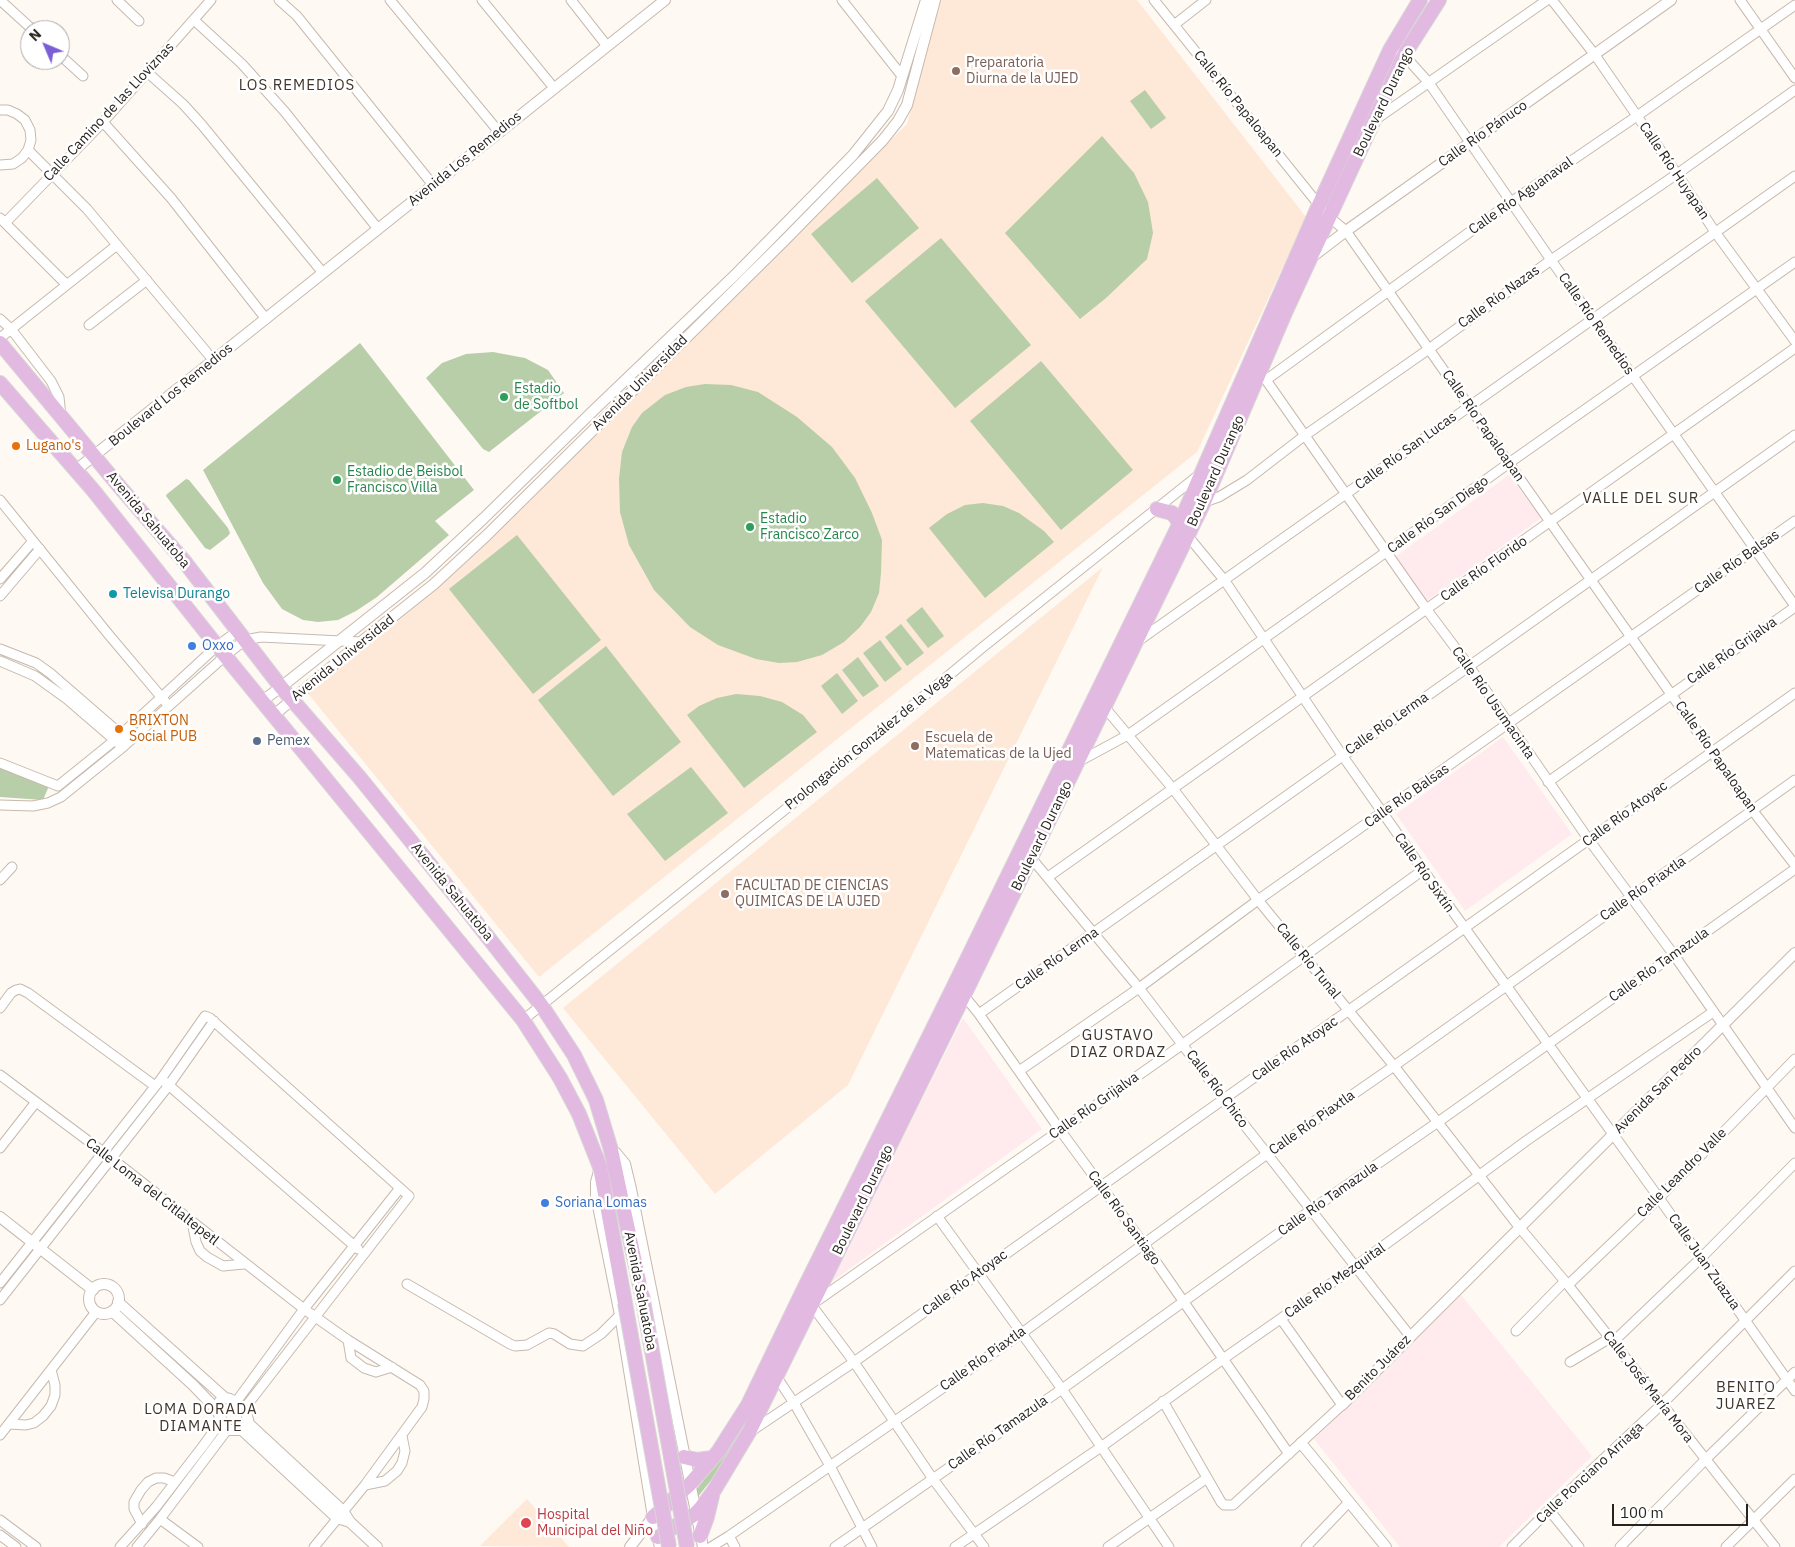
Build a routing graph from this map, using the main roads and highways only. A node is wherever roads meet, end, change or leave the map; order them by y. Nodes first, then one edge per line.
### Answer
1 (1420, 0) edge
2 (1439, 0) edge
3 (0, 343) edge
4 (1257, 376) junction
5 (0, 383) edge
6 (119, 486) junction
7 (93, 490) junction
8 (1156, 509) road end
9 (1183, 530) junction
10 (1100, 701) junction
11 (683, 1452) road end
12 (712, 1458) junction
13 (713, 1492) junction
14 (653, 1517) road end
15 (701, 1542) edge
16 (656, 1544) edge
17 (669, 1547) edge
18 (687, 1547) edge

1 - 4 main road, Boulevard Durango
2 - 4 main road, Boulevard Durango
3 - 6 main road, Avenida Sahuatoba
4 - 9 main road, Boulevard Durango
4 - 9 main road, Boulevard Durango
5 - 7 main road, Avenida Sahuatoba
6 - 7 main road
6 - 18 main road, Avenida Sahuatoba, bridge
7 - 17 main road, Avenida Sahuatoba, bridge
8 - 9 main road
9 - 10 main road, Boulevard Durango
9 - 10 main road, Boulevard Durango
10 - 12 main road, Boulevard Durango
10 - 13 main road, Boulevard Durango
11 - 12 main road
12 - 14 main road, Boulevard Durango
13 - 15 main road
13 - 16 main road, Boulevard Durango

